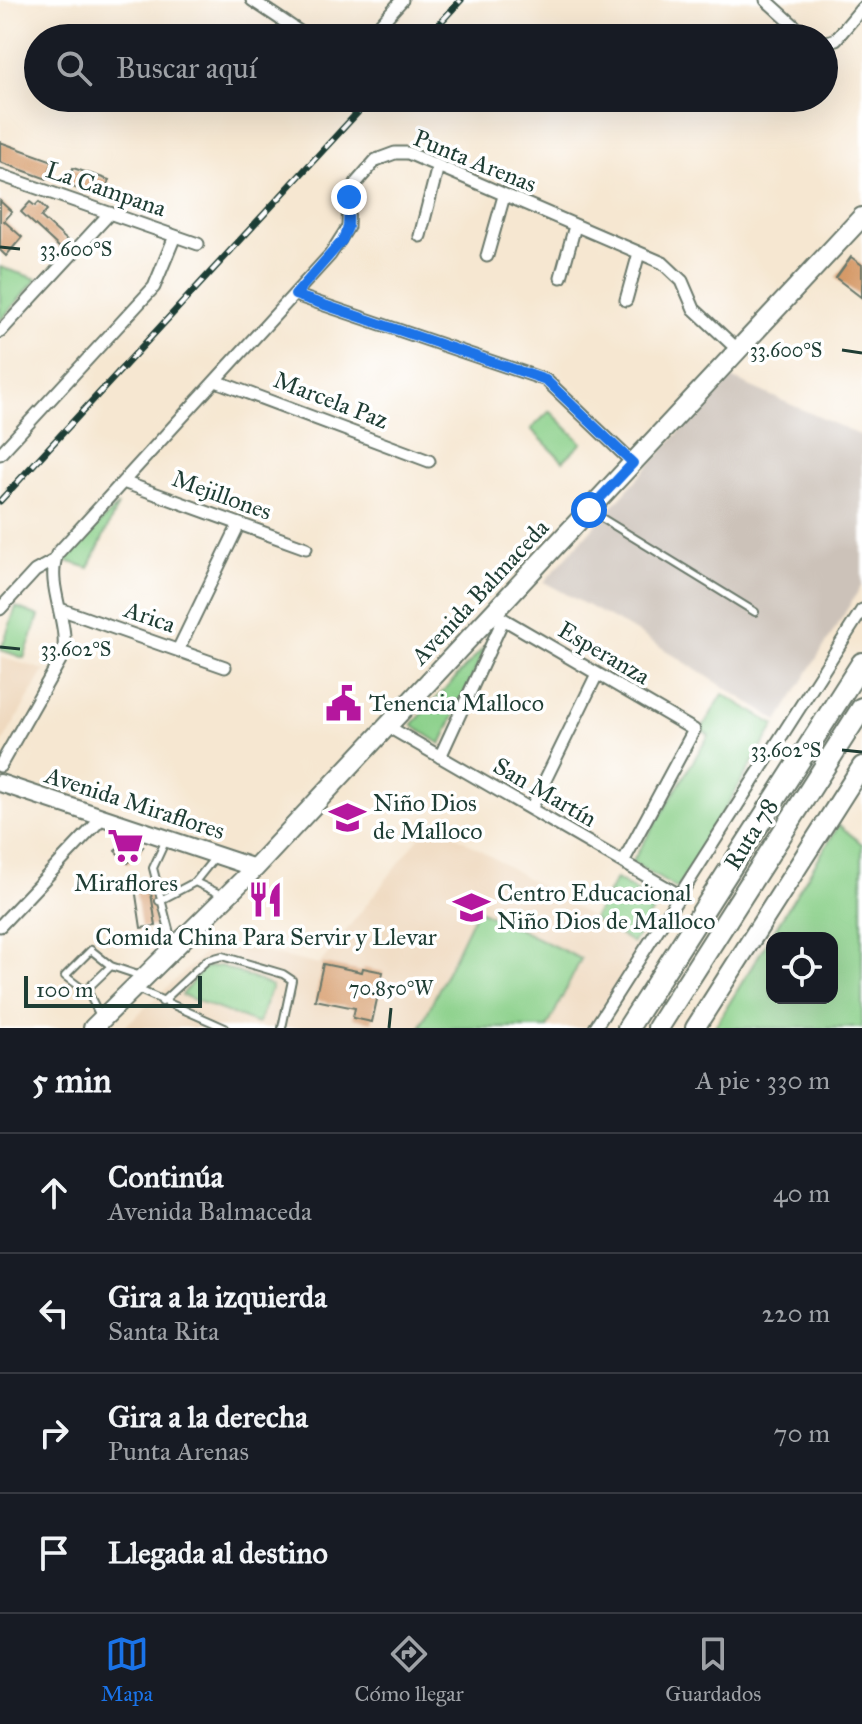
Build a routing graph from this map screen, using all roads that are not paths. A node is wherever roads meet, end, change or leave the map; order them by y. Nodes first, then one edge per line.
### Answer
1 (252, 0) edge
2 (402, 0) edge
3 (766, 0) edge
4 (862, 8) edge
5 (288, 24) edge
6 (381, 24) edge
7 (793, 24) edge
8 (838, 37) edge
9 (438, 166) junction
10 (0, 175) edge
11 (504, 196) junction
12 (110, 213) junction
13 (862, 217) edge
14 (575, 226) junction
15 (175, 236) junction
16 (420, 236) dead end
17 (198, 244) dead end
18 (639, 253) junction
19 (487, 256) dead end
20 (561, 277) dead end
21 (295, 295) junction
22 (626, 300) dead end
23 (0, 332) edge
24 (738, 350) junction
25 (216, 381) junction
26 (0, 454) edge
27 (429, 461) dead end
28 (633, 463) junction
29 (123, 482) junction
30 (589, 510) junction
31 (239, 524) junction
32 (306, 548) dead end
33 (55, 560) junction
34 (0, 609) edge
35 (60, 609) junction
36 (862, 610) edge
37 (755, 612) dead end
38 (498, 616) junction
39 (178, 650) junction
40 (862, 663) edge
41 (225, 667) dead end
42 (597, 674) junction
43 (862, 708) edge
44 (387, 726) junction
45 (440, 757) junction
46 (0, 766) edge
47 (862, 766) edge
48 (0, 783) edge
49 (531, 809) junction
50 (102, 818) junction
51 (166, 839) junction
52 (216, 855) junction
53 (623, 862) junction
54 (255, 868) junction
55 (195, 882) junction
56 (681, 896) junction
57 (226, 897) junction
58 (159, 901) junction
59 (0, 926) edge
60 (174, 948) junction
61 (111, 966) junction
62 (140, 982) junction
63 (85, 991) junction
64 (162, 1002) junction
65 (98, 1024) edge
66 (225, 1028) edge
67 (282, 1028) edge
68 (595, 1028) edge
69 (628, 1028) edge
70 (658, 1028) edge
71 (695, 1028) edge

1 - 5 street
2 - 6 street
3 - 7 street
4 - 8 street
9 - 11 street, Punta Arenas
9 - 16 street
9 - 21 street, Punta Arenas
10 - 12 street, La Campana
11 - 14 street, Punta Arenas
11 - 19 street
12 - 15 street, La Campana
12 - 23 street
13 - 24 main road, Avenida Balmaceda
14 - 18 street, Punta Arenas
14 - 20 street
15 - 17 street, La Campana
15 - 26 street
18 - 22 street
18 - 24 street, Punta Arenas
21 - 25 street, Punta Arenas
21 - 28 street
24 - 28 main road, Avenida Balmaceda
25 - 27 street, Marcela Paz
25 - 29 street, Punta Arenas
28 - 30 main road, Avenida Balmaceda
29 - 31 street, Mejillones
29 - 33 street, Punta Arenas
30 - 37 lane
30 - 38 main road, Avenida Balmaceda
31 - 32 street, Mejillones
31 - 39 street
33 - 34 street, Punta Arenas
33 - 35 street
35 - 39 street, Arica
35 - 46 street
36 - 56 street
38 - 42 street, Esperanza
38 - 44 main road, Avenida Balmaceda
38 - 45 street
39 - 41 street, Arica
40 - 69 highway, Ruta 78
42 - 49 street
42 - 53 street, Esperanza
43 - 70 highway, Ruta 78
44 - 45 street, San Martín
44 - 54 main road, Avenida Balmaceda
45 - 49 street, San Martín
47 - 71 main road
48 - 50 main road, Avenida Miraflores
49 - 53 street, San Martín
50 - 51 main road, Avenida Miraflores
50 - 59 street
51 - 52 main road, Avenida Miraflores
51 - 58 lane
52 - 54 main road, Avenida Miraflores
52 - 55 lane
53 - 56 street, San Martín
54 - 57 main road, Avenida Balmaceda
55 - 57 lane
55 - 58 lane
56 - 68 street
57 - 60 main road, Avenida Balmaceda
58 - 60 lane
60 - 62 main road, Avenida Balmaceda
61 - 62 lane
61 - 63 lane
61 - 63 lane
62 - 64 lane
62 - 65 main road, Avenida Balmaceda
63 - 65 lane
64 - 66 lane
64 - 67 lane

